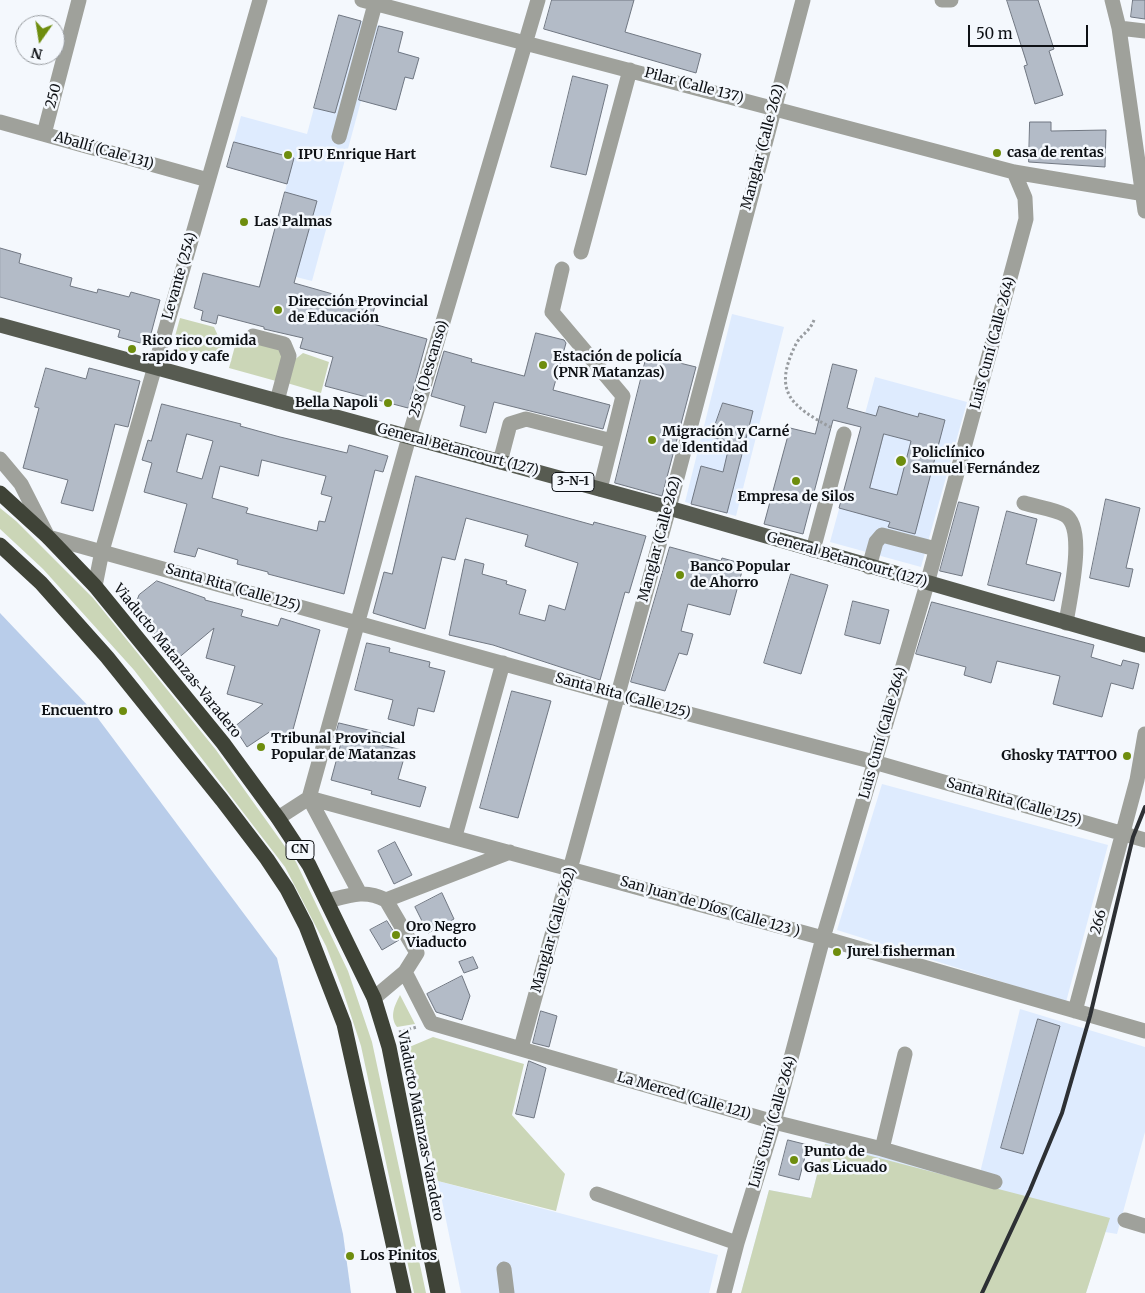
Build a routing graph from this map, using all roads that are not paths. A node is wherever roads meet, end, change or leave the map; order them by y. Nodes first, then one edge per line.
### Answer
1 (80, 0) edge
2 (260, 0) edge
3 (538, 0) edge
4 (802, 0) edge
5 (942, 0) edge
6 (951, 0) edge
7 (1112, 0) edge
8 (368, 2) edge
9 (1119, 28) junction
10 (1145, 31) edge
11 (526, 42) junction
12 (630, 70) junction
13 (773, 107) junction
14 (0, 122) edge
15 (44, 134) junction
16 (339, 137) dead end
17 (1140, 144) edge
18 (1014, 172) junction
19 (208, 180) junction
20 (1144, 193) edge
21 (1145, 211) edge
22 (580, 252) dead end
23 (562, 269) dead end
24 (0, 325) edge
25 (253, 336) dead end
26 (154, 368) junction
27 (277, 401) junction
28 (844, 434) road end
29 (408, 437) junction
30 (612, 441) junction
31 (0, 459) edge
32 (500, 462) junction
33 (600, 490) junction
34 (0, 493) edge
35 (1024, 503) dead end
36 (669, 508) junction
37 (48, 537) junction
38 (0, 545) edge
39 (936, 549) junction
40 (813, 550) junction
41 (102, 551) junction
42 (869, 567) junction
43 (927, 584) junction
44 (95, 586) junction
45 (359, 623) junction
46 (1066, 623) junction
47 (1145, 646) edge
48 (503, 663) junction
49 (616, 695) junction
50 (1145, 734) edge
51 (874, 762) junction
52 (309, 798) junction
53 (278, 818) junction
54 (1123, 833) junction
55 (455, 836) junction
56 (1145, 840) edge
57 (510, 852) junction
58 (571, 868) junction
59 (359, 892) junction
60 (386, 900) junction
61 (328, 901) junction
62 (823, 938) junction
63 (405, 972) junction
64 (374, 998) junction
65 (1075, 1012) junction
66 (1145, 1032) edge
67 (521, 1048) junction
68 (905, 1054) dead end
69 (774, 1122) junction
70 (882, 1149) junction
71 (995, 1182) dead end
72 (597, 1194) dead end
73 (1125, 1220) dead end
74 (1145, 1226) edge
75 (737, 1242) junction
76 (504, 1269) dead end
77 (404, 1293) edge
78 (438, 1293) edge
79 (507, 1293) edge
80 (724, 1293) edge

1 - 15 street, 250
2 - 19 street, Levante (254)
3 - 11 street, 258 (Descanso)
4 - 13 street, Manglar (Calle 262)
5 - 6 street
7 - 9 street
8 - 11 street, Pilar (Calle 137)
8 - 16 street
9 - 10 street
9 - 17 street
11 - 12 street, Pilar (Calle 137)
11 - 29 street, 258 (Descanso)
12 - 13 street, Pilar (Calle 137)
12 - 22 street
13 - 18 street, Pilar (Calle 137)
13 - 36 street, Manglar (Calle 262)
14 - 15 street, Aballí (Cale 131)
15 - 19 street, Aballí (Cale 131)
17 - 20 street
18 - 20 street, Pilar (Calle 137)
18 - 39 street, Luis Cuní (Calle 264)
19 - 26 street, Levante (254)
20 - 21 street
23 - 30 street
24 - 26 main road, General Betancourt (127) / 3-N-1
25 - 27 street
26 - 27 main road, General Betancourt (127) / 3-N-1
26 - 41 street, Levante (254)
27 - 29 main road, General Betancourt (127) / 3-N-1
28 - 40 street
29 - 32 main road, General Betancourt (127) / 3-N-1
29 - 45 street, 258 (Descanso)
30 - 32 street
30 - 33 street
31 - 37 street
32 - 33 main road, General Betancourt (127) / 3-N-1
33 - 36 main road, General Betancourt (127) / 3-N-1
34 - 37 highway, Viaducto Matanzas-Varadero / CN
35 - 46 street
36 - 40 main road, General Betancourt (127) / 3-N-1
36 - 49 street, Manglar (Calle 262)
37 - 41 street, Santa Rita (Calle 125)
37 - 44 highway, Viaducto Matanzas-Varadero / CN
38 - 77 highway, CN
39 - 42 street
39 - 43 street, Luis Cuní (Calle 264)
40 - 42 main road, General Betancourt (127) / 3-N-1
41 - 44 street, Levante (254)
41 - 45 street, Santa Rita (Calle 125)
42 - 43 main road, General Betancourt (127) / 3-N-1
43 - 46 main road, General Betancourt (127) / 3-N-1
43 - 51 street, Luis Cuní (Calle 264)
44 - 53 highway, Viaducto Matanzas-Varadero / CN
45 - 48 street, Santa Rita (Calle 125)
45 - 52 street, 258 (Descanso)
46 - 47 main road, General Betancourt (127) / 3-N-1
48 - 49 street, Santa Rita (Calle 125)
48 - 55 street
49 - 51 street, Santa Rita (Calle 125)
49 - 58 street, Manglar (Calle 262)
50 - 54 street, 266
51 - 54 street, Santa Rita (Calle 125)
51 - 62 street, Luis Cuní (Calle 264)
52 - 53 street
52 - 55 street, San Juan de Díos (Calle 123 )
52 - 59 street
53 - 61 highway, Viaducto Matanzas-Varadero / CN
54 - 56 street, Santa Rita (Calle 125)
54 - 65 street, 266
55 - 57 street, San Juan de Díos (Calle 123 )
57 - 58 street, San Juan de Díos (Calle 123 )
57 - 60 street
58 - 62 street, San Juan de Díos (Calle 123 )
58 - 67 street, Manglar (Calle 262)
59 - 60 street
59 - 61 street
60 - 63 street
61 - 64 highway, Viaducto Matanzas-Varadero / CN
62 - 65 street, San Juan de Díos (Calle 123 )
62 - 69 street, Luis Cuní (Calle 264)
63 - 64 street
63 - 67 street, La Merced (Calle 121)
64 - 78 highway, Viaducto Matanzas-Varadero / CN
65 - 66 street, San Juan de Díos (Calle 123 )
67 - 69 street, La Merced (Calle 121)
68 - 70 street
69 - 70 street, La Merced (Calle 121)
69 - 75 street, Luis Cuní (Calle 264)
70 - 71 street, La Merced (Calle 121)
72 - 75 street
73 - 74 street
75 - 80 street, Luis Cuní (Calle 264)
76 - 79 street

